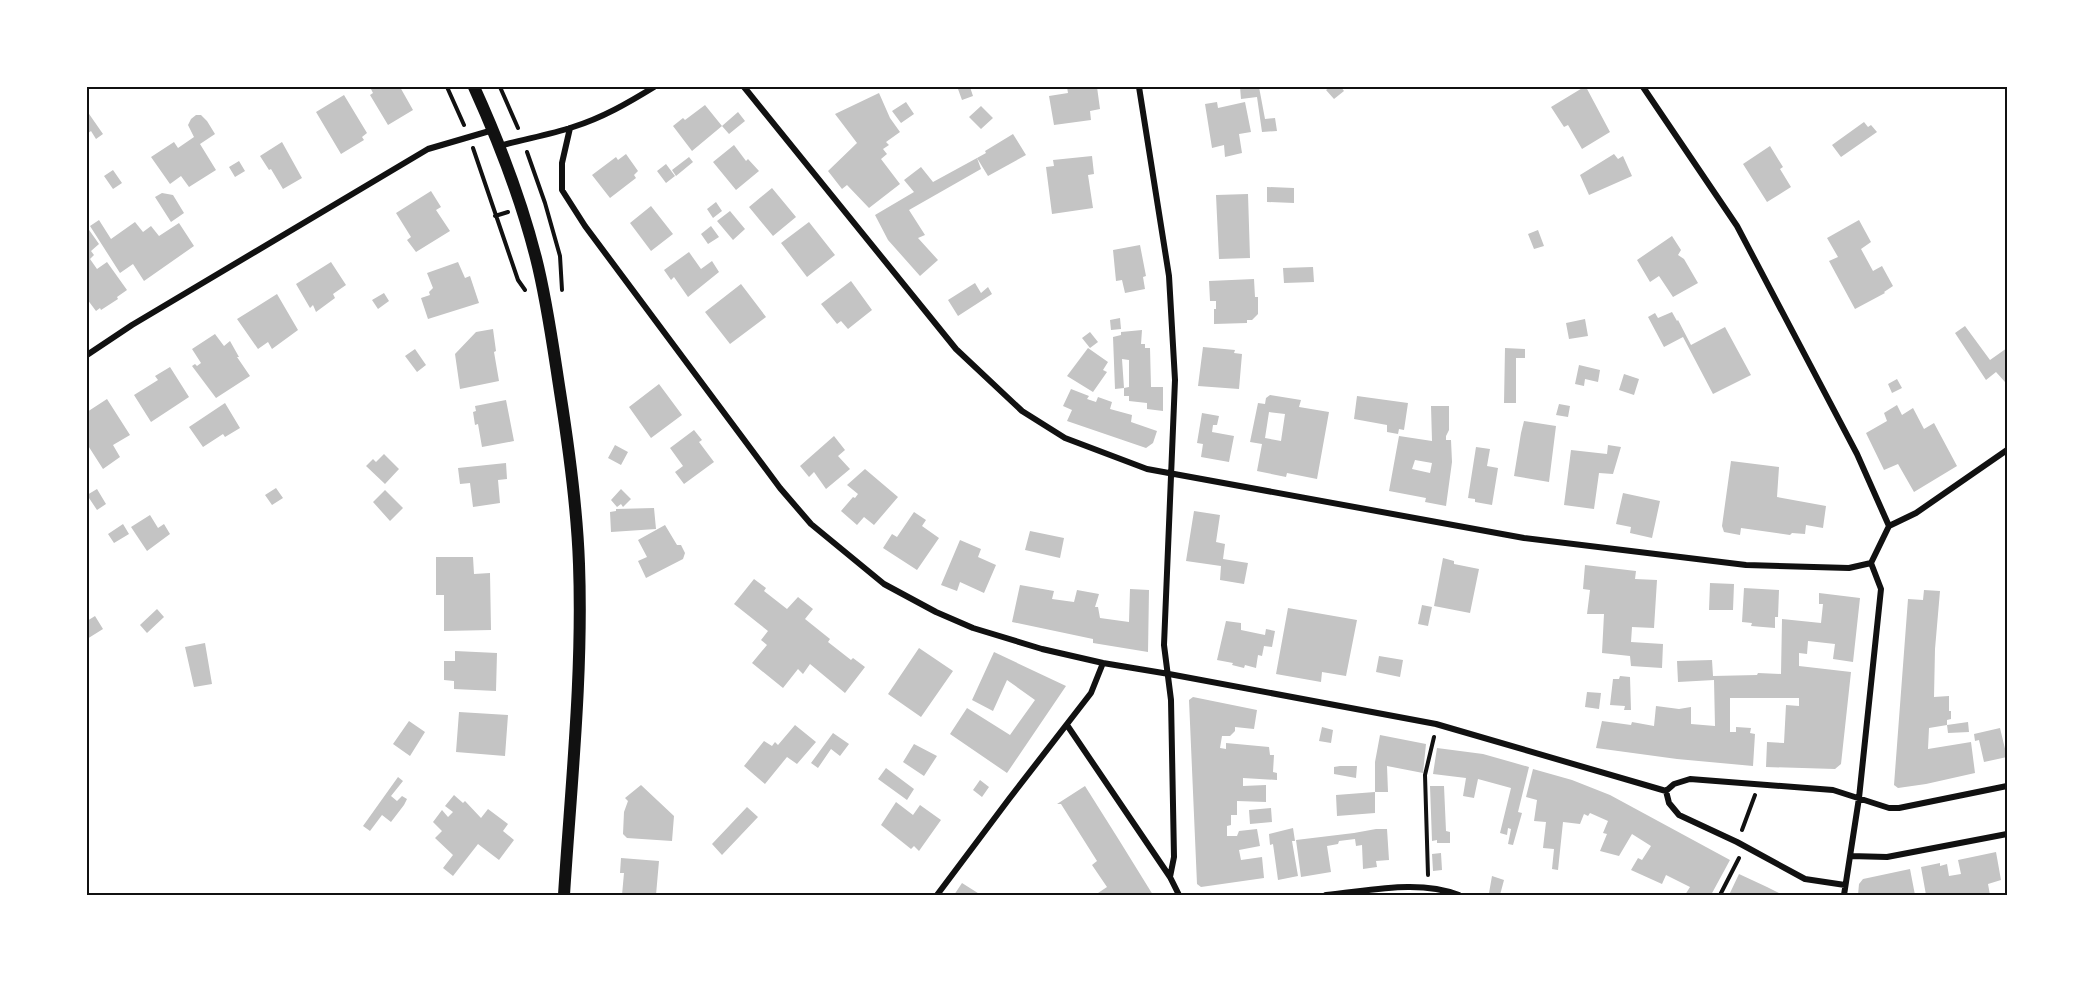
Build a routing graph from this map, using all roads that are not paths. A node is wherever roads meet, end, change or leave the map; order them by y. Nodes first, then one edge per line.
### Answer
1 (474, 87) edge
2 (654, 87) edge
3 (744, 87) edge
4 (1139, 87) edge
5 (1643, 87) edge
6 (570, 128) junction
7 (494, 130) junction
8 (499, 146) junction
9 (87, 355) edge
10 (2007, 450) edge
11 (1169, 473) junction
12 (1889, 526) junction
13 (1871, 563) junction
14 (1103, 663) junction
15 (1169, 674) junction
16 (1067, 725) junction
17 (2007, 786) edge
18 (1666, 791) junction
19 (1859, 798) junction
20 (2007, 834) edge
21 (1850, 856) junction
22 (1170, 877) junction
23 (1845, 885) junction
24 (564, 895) edge
25 (938, 895) edge
26 (1179, 895) edge
27 (1326, 895) edge
28 (1459, 895) edge
29 (1844, 895) edge

1 - 7 main road
2 - 6 street
3 - 11 street
4 - 11 street
5 - 12 street
6 - 8 street
6 - 14 street
7 - 8 main road
7 - 9 street
8 - 24 main road
10 - 12 street
11 - 13 street
11 - 15 street
12 - 13 street
13 - 19 street
14 - 15 street
14 - 16 street
15 - 18 street
15 - 22 street
16 - 22 street
16 - 25 street
17 - 19 street
18 - 19 street
18 - 23 street
19 - 21 street
20 - 21 street
21 - 23 street
22 - 26 street
23 - 29 street
27 - 28 street

